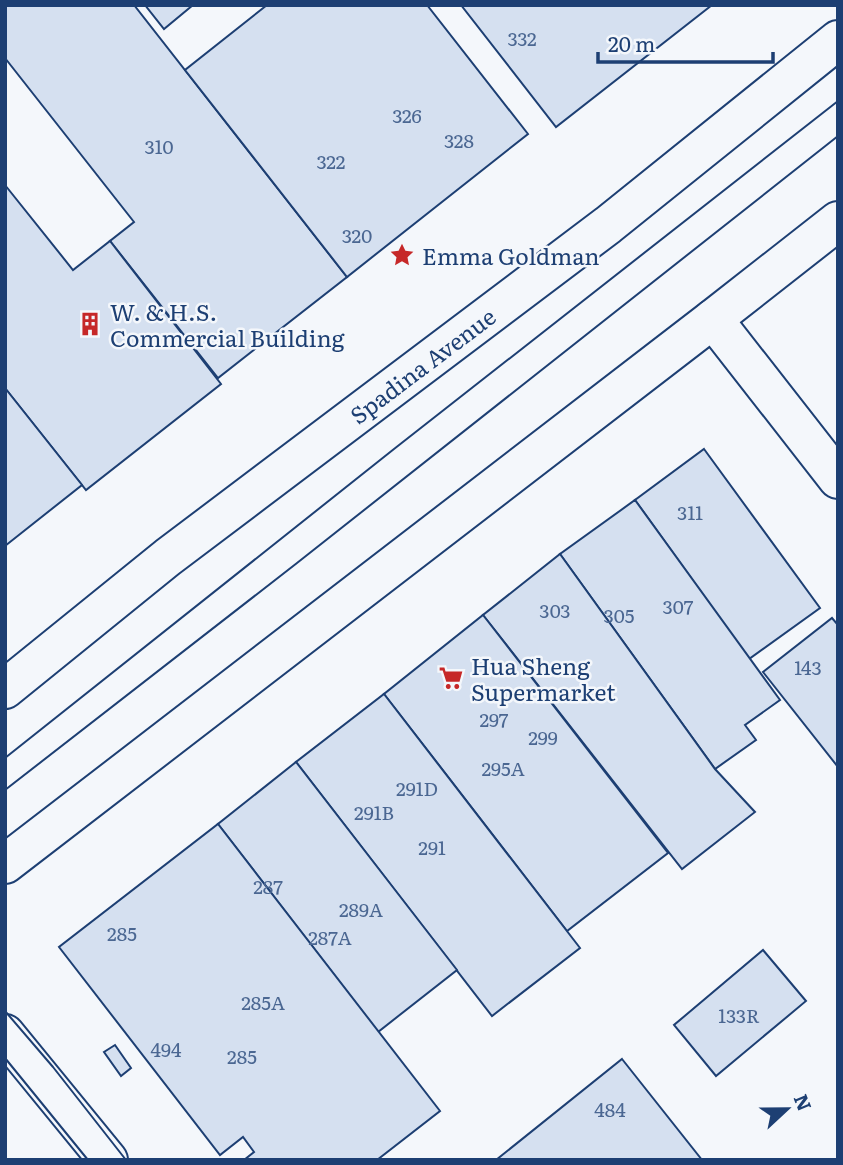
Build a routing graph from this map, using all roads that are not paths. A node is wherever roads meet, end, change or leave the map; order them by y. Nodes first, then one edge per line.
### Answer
1 (838, 40) edge
2 (838, 221) edge
3 (713, 319) junction
4 (838, 479) edge
5 (5, 689) edge
6 (5, 864) edge
7 (5, 1034) edge
8 (108, 1160) edge

1 - 5 main road, Spadina Avenue
2 - 3 main road
3 - 4 main road
3 - 6 main road
7 - 8 main road

